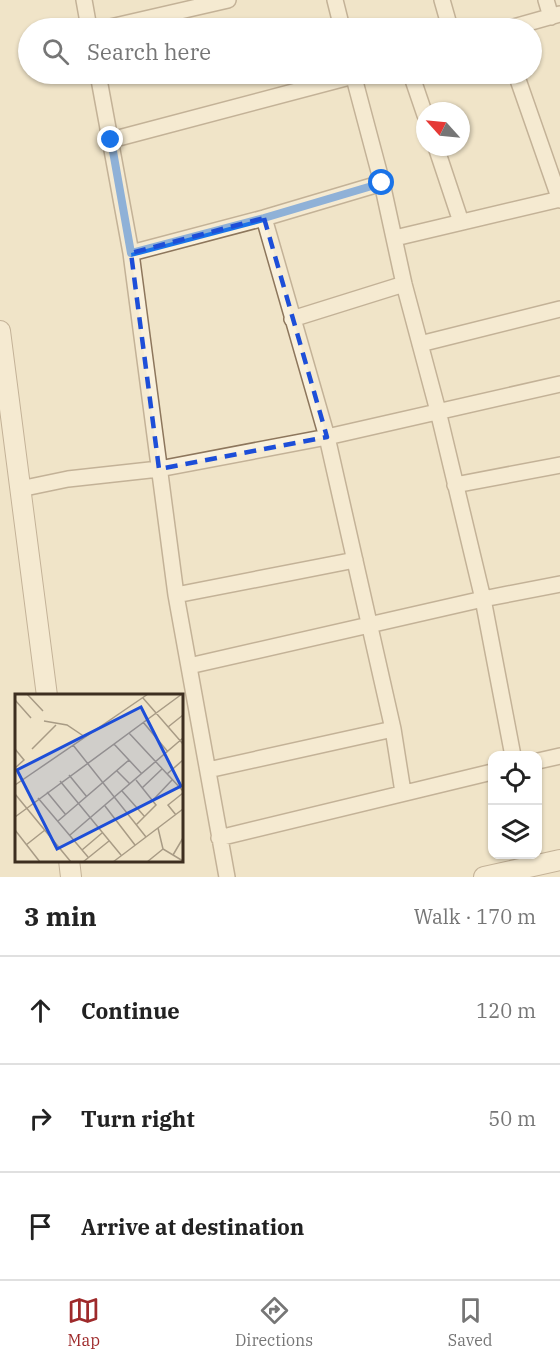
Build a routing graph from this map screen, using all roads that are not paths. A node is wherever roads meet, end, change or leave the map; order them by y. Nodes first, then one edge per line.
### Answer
1 (84, 0) edge
2 (228, 0) edge
3 (335, 0) edge
4 (442, 0) edge
5 (546, 0) edge
6 (555, 15) edge
7 (87, 18) edge
8 (150, 18) edge
9 (340, 18) edge
10 (447, 18) edge
11 (100, 84) edge
12 (319, 84) edge
13 (358, 84) edge
14 (414, 84) edge
15 (519, 84) edge
16 (421, 102) edge
17 (111, 140) junction
18 (439, 156) edge
19 (382, 183) junction
20 (560, 200) edge
21 (264, 218) junction
22 (461, 222) junction
23 (395, 238) junction
24 (131, 253) junction
25 (404, 284) junction
26 (560, 309) edge
27 (292, 319) junction
28 (0, 331) edge
29 (420, 344) junction
30 (560, 384) edge
31 (4, 401) edge
32 (438, 411) junction
33 (327, 437) junction
34 (560, 465) edge
35 (159, 469) junction
36 (455, 484) junction
37 (20, 489) junction
38 (355, 560) junction
39 (560, 584) edge
40 (176, 595) junction
41 (483, 599) junction
42 (369, 624) junction
43 (189, 666) junction
44 (47, 694) edge
45 (393, 729) junction
46 (512, 751) edge
47 (560, 756) edge
48 (542, 760) edge
49 (208, 770) junction
50 (488, 773) edge
51 (404, 792) junction
52 (219, 838) junction
53 (560, 860) edge
54 (69, 862) edge
55 (71, 877) edge
56 (226, 877) edge
57 (484, 877) edge

1 - 7 street
2 - 8 street
3 - 9 street
4 - 10 street
5 - 6 street
11 - 17 street
12 - 17 street
13 - 19 street
14 - 16 street
15 - 20 street
17 - 24 street
18 - 22 street
19 - 21 street
19 - 23 street
20 - 22 street
21 - 24 street
21 - 27 street
22 - 23 street
23 - 25 street
24 - 35 street
25 - 27 street
25 - 29 street
26 - 29 street
27 - 33 street
28 - 31 street
29 - 32 street
30 - 32 street
31 - 37 street
32 - 33 street
32 - 36 street
33 - 35 street
33 - 38 street
34 - 36 street
35 - 37 street
35 - 40 street
36 - 41 street
37 - 44 street
38 - 40 street
38 - 42 street
39 - 41 street
40 - 43 street
41 - 42 street
41 - 46 street
42 - 43 street
42 - 45 street
43 - 49 street
45 - 49 street
45 - 51 street
47 - 48 street
49 - 52 street
50 - 51 street
51 - 52 street
52 - 56 street
53 - 57 street
54 - 55 street

